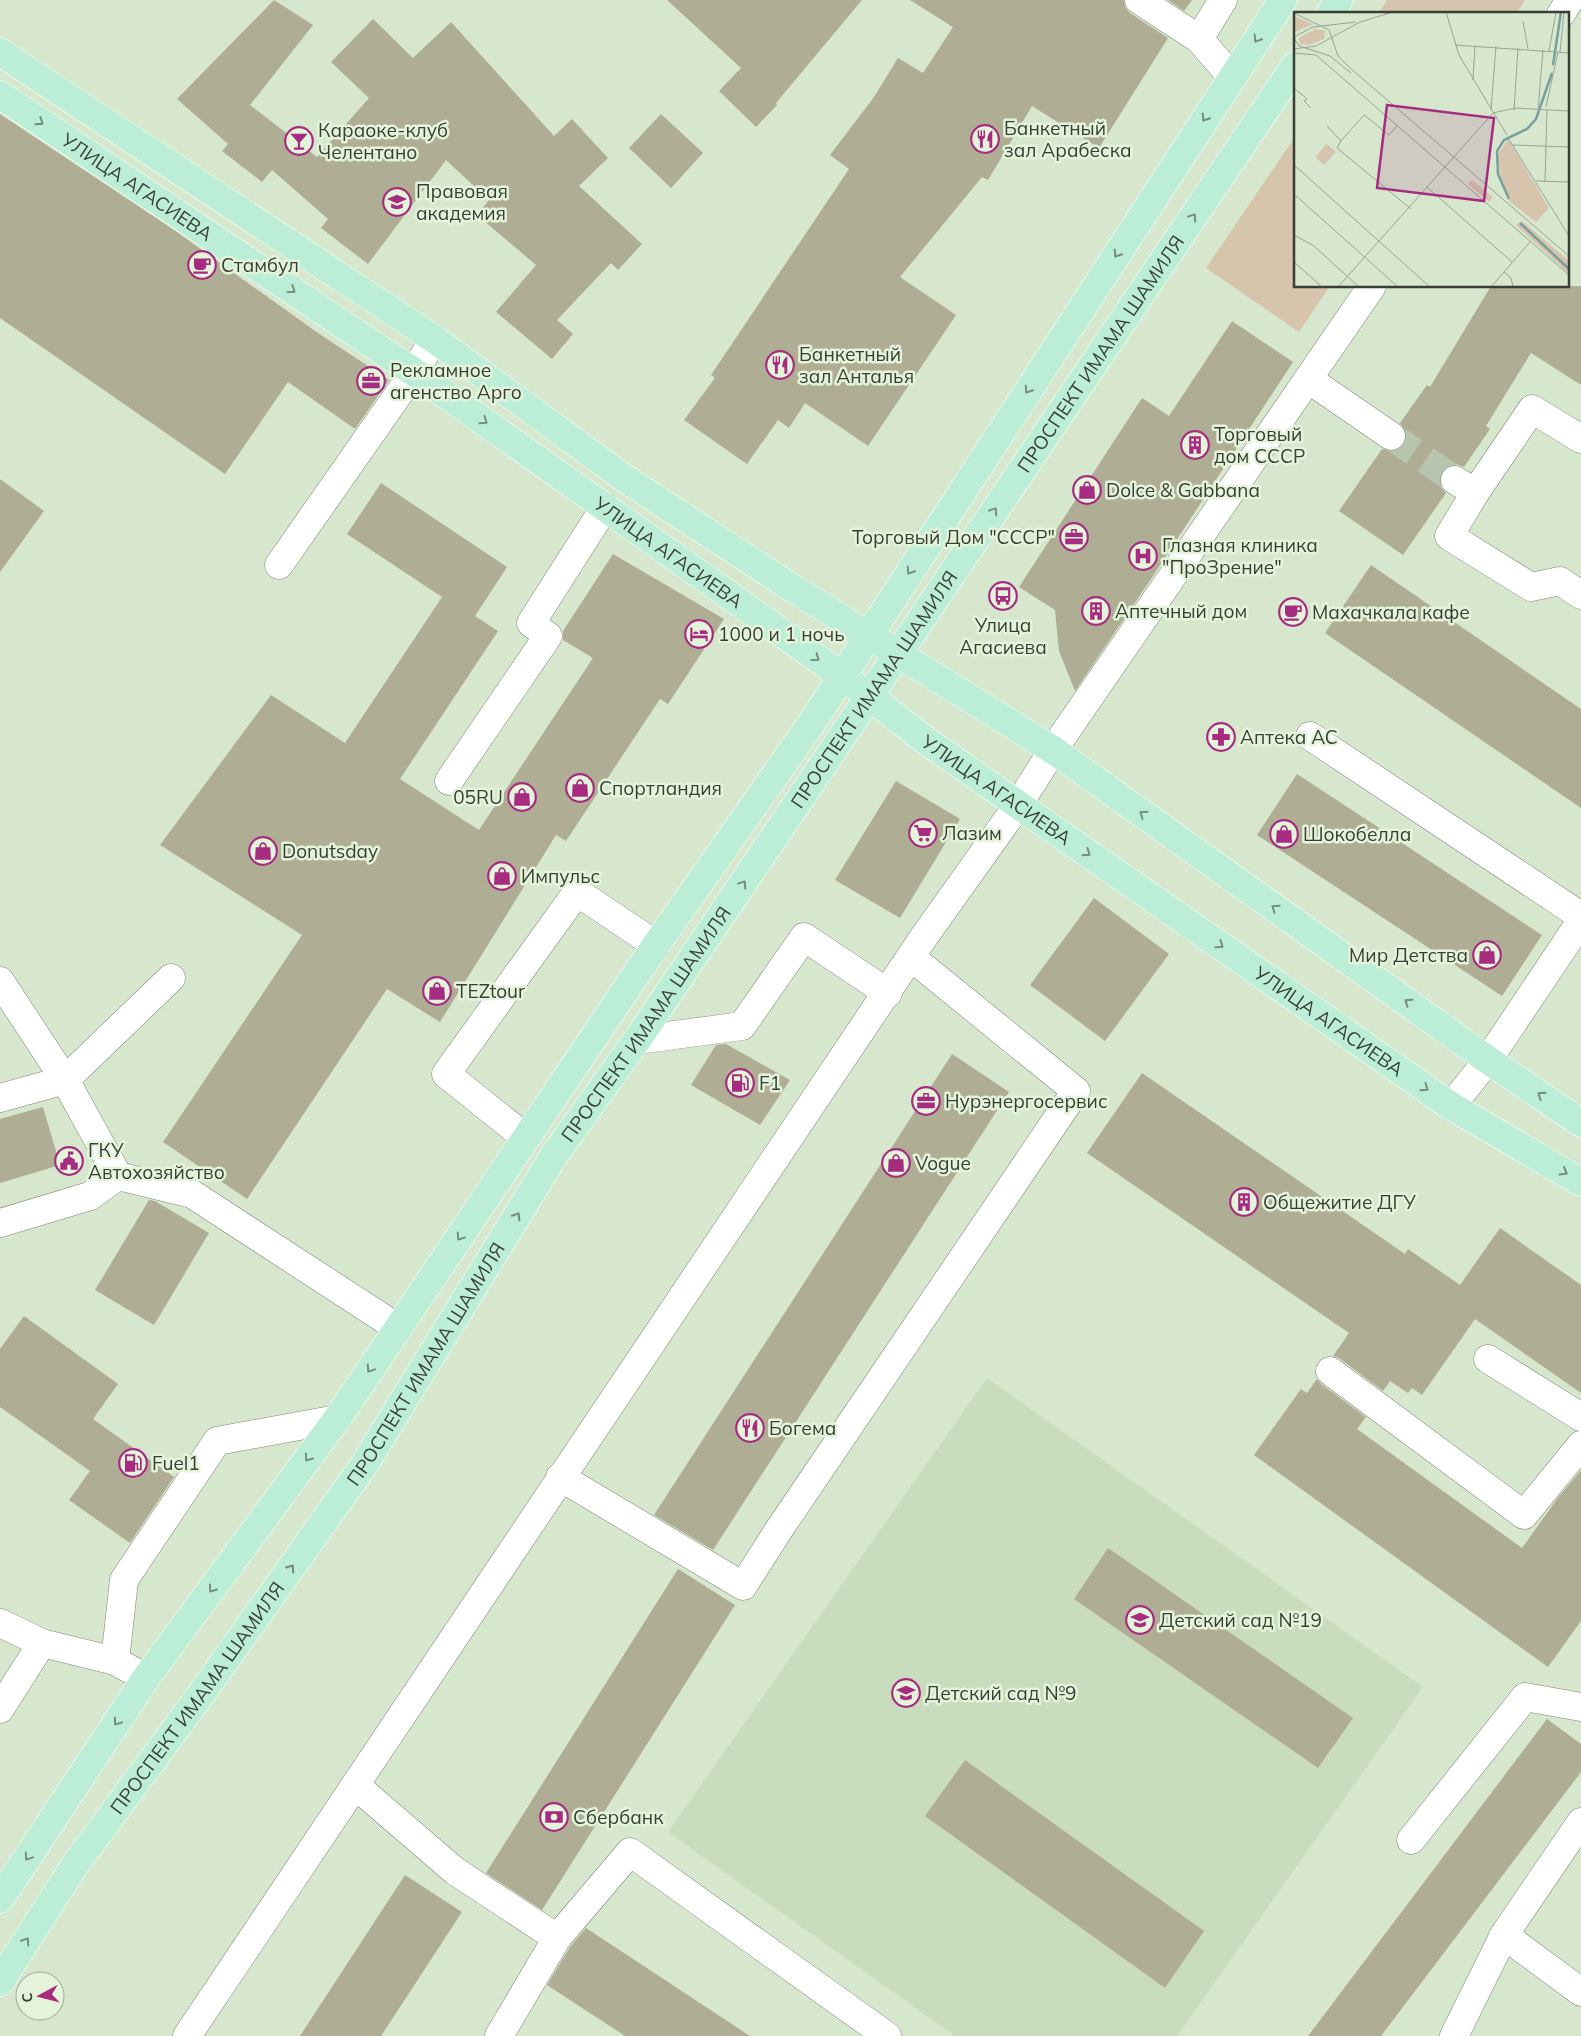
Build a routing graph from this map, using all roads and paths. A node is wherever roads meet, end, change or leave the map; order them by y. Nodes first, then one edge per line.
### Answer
1 (1139, 0) edge
2 (1223, 0) edge
3 (1283, 0) edge
4 (1339, 0) edge
5 (1570, 0) edge
6 (1331, 12) edge
7 (1562, 12) edge
8 (1199, 39) junction
9 (0, 52) edge
10 (1294, 67) edge
11 (1232, 77) junction
12 (0, 95) edge
13 (1371, 288) edge
14 (434, 339) junction
15 (414, 372) junction
16 (1308, 379) junction
17 (1391, 436) tunnel mouth
18 (1581, 439) edge
19 (605, 507) junction
20 (279, 566) dead end
21 (1581, 595) edge
22 (868, 635) junction
23 (898, 653) junction
24 (842, 676) junction
25 (869, 696) junction
26 (1310, 736) dead end
27 (1053, 750) junction
28 (449, 781) dead end
29 (1018, 805) junction
30 (1581, 916) edge
31 (1581, 921) edge
32 (656, 945) junction
33 (911, 957) junction
34 (171, 978) dead end
35 (0, 981) edge
36 (888, 993) junction
37 (637, 1040) junction
38 (1488, 1060) junction
39 (65, 1080) junction
40 (0, 1098) edge
41 (1451, 1106) junction
42 (1581, 1123) edge
43 (526, 1138) junction
44 (118, 1176) junction
45 (1581, 1182) edge
46 (0, 1222) edge
47 (398, 1328) junction
48 (1488, 1359) dead end
49 (1330, 1372) dead end
50 (1581, 1417) edge
51 (336, 1419) junction
52 (1581, 1445) edge
53 (560, 1477) junction
54 (0, 1623) edge
55 (42, 1643) junction
56 (115, 1662) junction
57 (146, 1678) junction
58 (1581, 1708) edge
59 (0, 1709) edge
60 (355, 1785) junction
61 (1581, 1822) edge
62 (1411, 1840) dead end
63 (0, 1899) edge
64 (1504, 1935) junction
65 (557, 1938) junction
66 (0, 1982) edge
67 (1581, 1992) edge
68 (187, 2036) edge
69 (499, 2036) edge
70 (887, 2036) edge
71 (1454, 2036) edge

1 - 8 street
2 - 8 street
3 -> 11 main road, ПРОСПЕКТ ИМАМА ШАМИЛЯ
4 - 6 main road
5 - 7 street
8 - 11 street
9 - 14 main road, УЛИЦА АГАСИЕВА
23 -> 10 main road, ПРОСПЕКТ ИМАМА ШАМИЛЯ
11 -> 22 main road, ПРОСПЕКТ ИМАМА ШАМИЛЯ
12 -> 15 main road, УЛИЦА АГАСИЕВА
13 - 16 street
14 - 15 street
14 - 22 main road, УЛИЦА АГАСИЕВА
15 -> 19 main road, УЛИЦА АГАСИЕВА
15 - 20 street
16 - 17 street
16 - 27 street
18 - 21 street
19 -> 24 main road, УЛИЦА АГАСИЕВА
19 - 28 street
22 - 23 main road, УЛИЦА АГАСИЕВА
22 - 24 main road, ПРОСПЕКТ ИМАМА ШАМИЛЯ
23 - 25 main road, ПРОСПЕКТ ИМАМА ШАМИЛЯ
23 - 27 main road, УЛИЦА АГАСИЕВА
24 - 25 main road, УЛИЦА АГАСИЕВА
24 - 32 main road, ПРОСПЕКТ ИМАМА ШАМИЛЯ
25 - 29 main road, УЛИЦА АГАСИЕВА
37 -> 25 main road, ПРОСПЕКТ ИМАМА ШАМИЛЯ
26 - 30 street
27 - 29 street
38 -> 27 main road, УЛИЦА АГАСИЕВА
29 - 33 street
29 -> 41 main road, УЛИЦА АГАСИЕВА
31 - 38 street
32 - 43 main road, ПРОСПЕКТ ИМАМА ШАМИЛЯ
32 - 43 street
33 - 36 street
33 - 53 street
34 - 39 street
35 - 39 street
36 - 37 street
36 - 53 street
66 -> 37 main road, ПРОСПЕКТ ИМАМА ШАМИЛЯ
38 - 41 street
42 -> 38 main road, УЛИЦА АГАСИЕВА
39 - 40 street
39 - 44 street
41 -> 45 main road, УЛИЦА АГАСИЕВА
43 -> 47 main road, ПРОСПЕКТ ИМАМА ШАМИЛЯ
44 - 46 street
44 - 47 street
47 -> 51 main road, ПРОСПЕКТ ИМАМА ШАМИЛЯ
48 - 50 street
49 - 52 street
51 - 56 street
51 -> 57 main road, ПРОСПЕКТ ИМАМА ШАМИЛЯ
53 - 60 street
54 - 55 street
55 - 56 street
55 - 59 street
56 - 57 street
57 -> 63 main road, ПРОСПЕКТ ИМАМА ШАМИЛЯ
58 - 62 street
60 - 65 street
60 - 68 street
61 - 64 street
64 - 67 street
64 - 71 street
65 - 69 street
65 - 70 street

